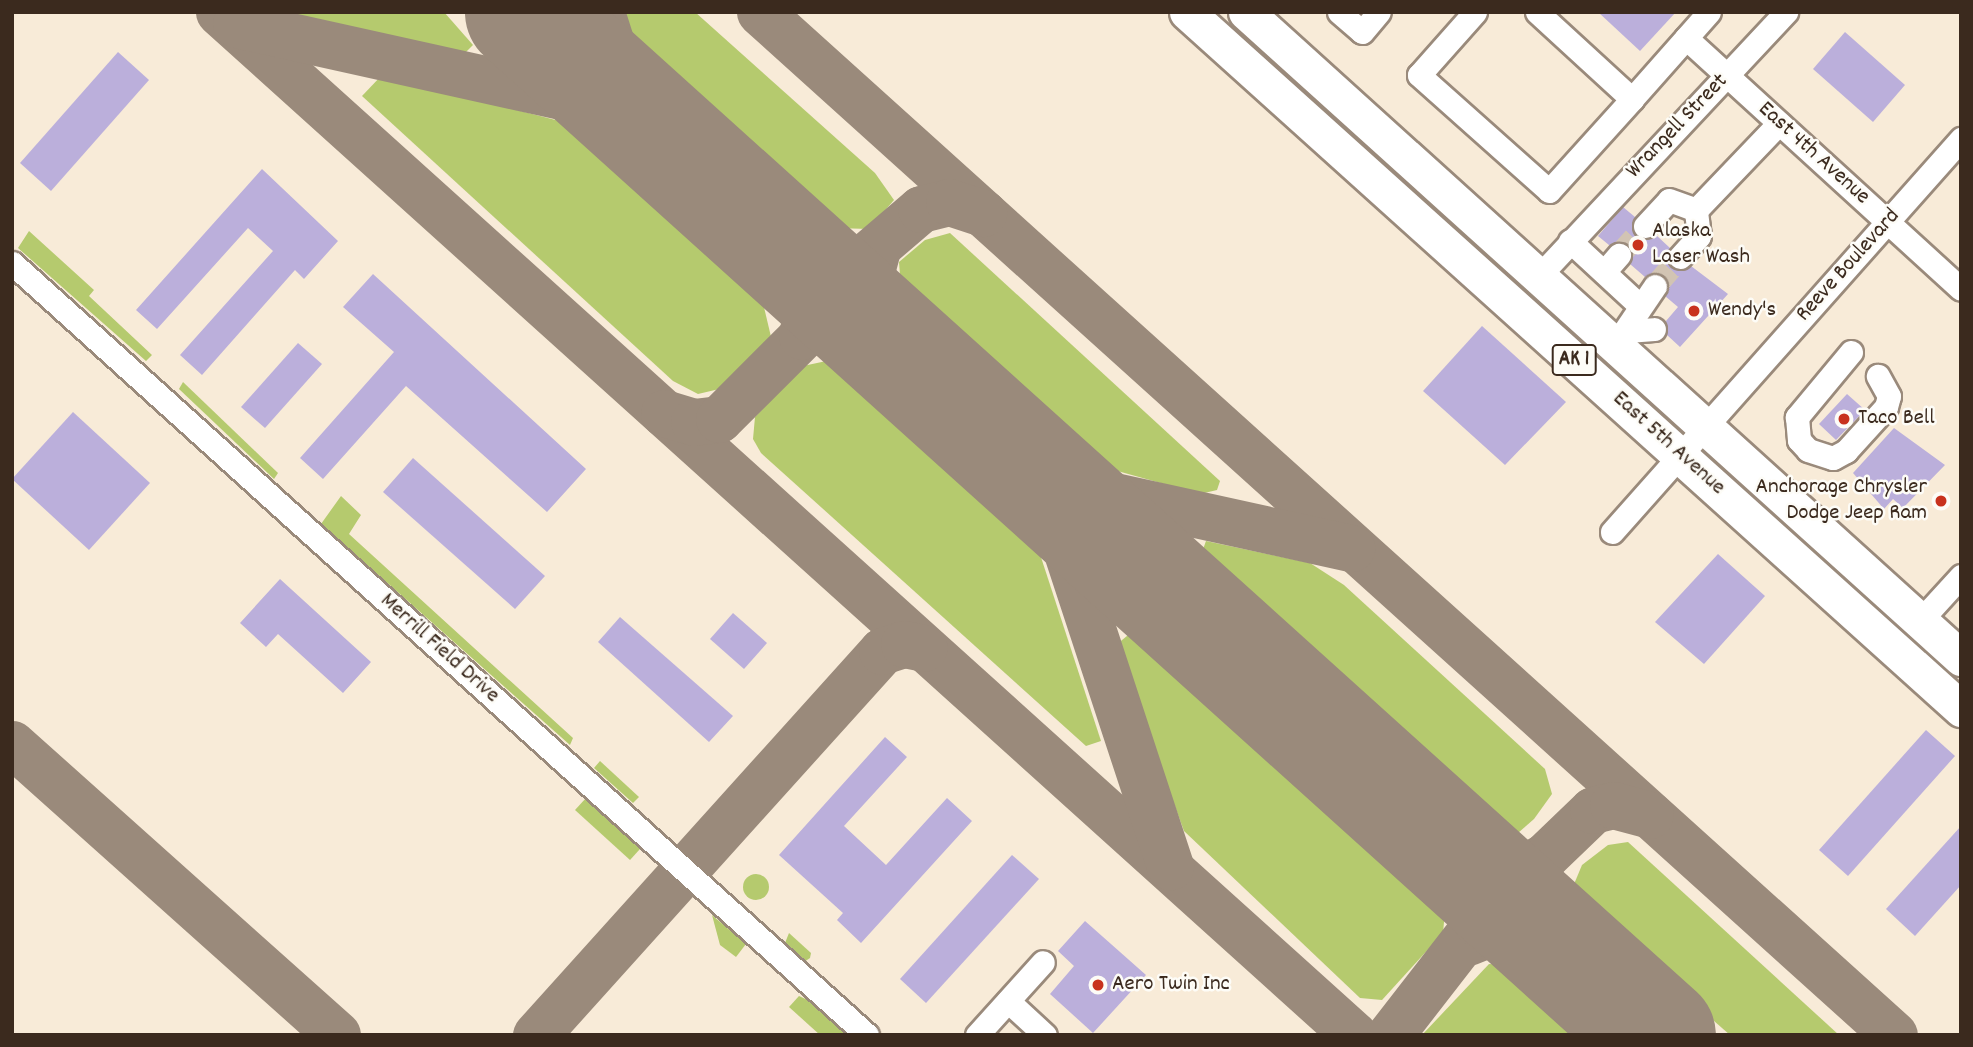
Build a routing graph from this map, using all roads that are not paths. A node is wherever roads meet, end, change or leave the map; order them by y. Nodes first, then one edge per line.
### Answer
1 (1187, 12) edge
2 (1246, 12) edge
3 (1340, 12) edge
4 (1379, 12) edge
5 (1475, 12) edge
6 (1537, 12) edge
7 (1709, 12) edge
8 (1786, 12) edge
9 (1686, 38) junction
10 (1728, 76) junction
11 (1632, 99) junction
12 (1779, 122) junction
13 (1961, 139) edge
14 (1696, 210) junction
15 (1888, 222) junction
16 (1645, 226) tunnel mouth
17 (1570, 241) junction
18 (1619, 255) tunnel mouth
19 (1680, 257) tunnel mouth
20 (12, 262) edge
21 (1604, 272) junction
22 (1539, 276) junction
23 (1655, 286) tunnel mouth
24 (1961, 289) edge
25 (1639, 305) junction
26 (1654, 329) dead end
27 (1621, 338) junction
28 (1851, 352) dead end
29 (1878, 376) dead end
30 (1705, 427) junction
31 (1680, 455) junction
32 (1612, 532) dead end
33 (1961, 576) edge
34 (1920, 621) junction
35 (1961, 658) edge
36 (1961, 709) edge
37 (1043, 962) dead end
38 (1007, 1001) junction
39 (867, 1035) edge
40 (977, 1035) edge
41 (1045, 1035) edge

1 - 31 highway, East 5th Avenue / AK 1
2 - 22 highway, East 5th Avenue / AK 1
3 - 4 street
5 - 11 street
6 - 11 street
7 - 9 street
8 - 10 street, Wrangell Street
9 - 10 street, East 4th Avenue
9 - 11 street
10 - 12 street, East 4th Avenue
10 - 17 street, Wrangell Street
12 - 14 street
12 - 15 street, East 4th Avenue
13 - 15 street, Reeve Boulevard
14 - 16 street
14 - 19 street
15 - 24 street, East 4th Avenue
15 - 30 street, Reeve Boulevard
17 - 21 street
17 - 22 street, Wrangell Street
18 - 21 street
20 - 39 street, Merrill Field Drive
21 - 25 street
22 - 27 highway, East 5th Avenue / AK 1
23 - 25 street
25 - 27 street
26 - 27 street
27 - 30 highway, East 5th Avenue / AK 1
28 - 29 street
30 - 31 street, Reeve Boulevard
30 - 34 highway, East 5th Avenue / AK 1
31 - 32 street, Reeve Boulevard
31 - 36 highway, East 5th Avenue / AK 1
33 - 34 street
34 - 35 highway, East 5th Avenue / AK 1
37 - 38 street
38 - 40 street
38 - 41 street

